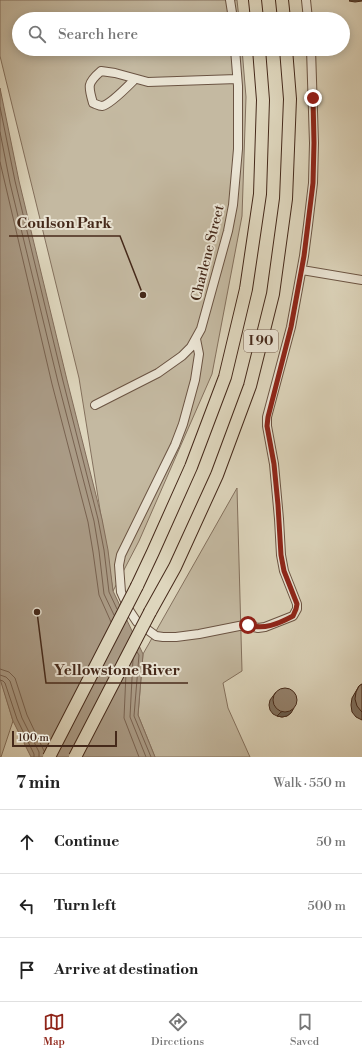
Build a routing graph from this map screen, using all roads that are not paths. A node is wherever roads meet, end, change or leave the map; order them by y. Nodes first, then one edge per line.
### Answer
1 (230, 0) edge
2 (255, 0) edge
3 (282, 0) edge
4 (306, 0) edge
5 (232, 12) edge
6 (256, 12) edge
7 (283, 12) edge
8 (307, 12) edge
9 (235, 56) edge
10 (260, 56) edge
11 (287, 56) edge
12 (311, 56) edge
13 (135, 79) junction
14 (237, 79) junction
15 (302, 270) junction
16 (362, 280) edge
17 (196, 339) junction
18 (95, 405) dead end
19 (48, 757) edge
20 (76, 757) edge

1 - 5 street
2 - 6 highway
3 - 7 highway
4 - 8 street
9 - 14 street, Charlene Street
10 - 19 highway, I 90, bridge
11 - 20 highway, I 90, bridge
12 - 15 street
13 - 13 street
13 - 14 street
14 - 17 street, Charlene Street
15 - 16 street
15 - 17 street
17 - 18 street, Charlene Street

